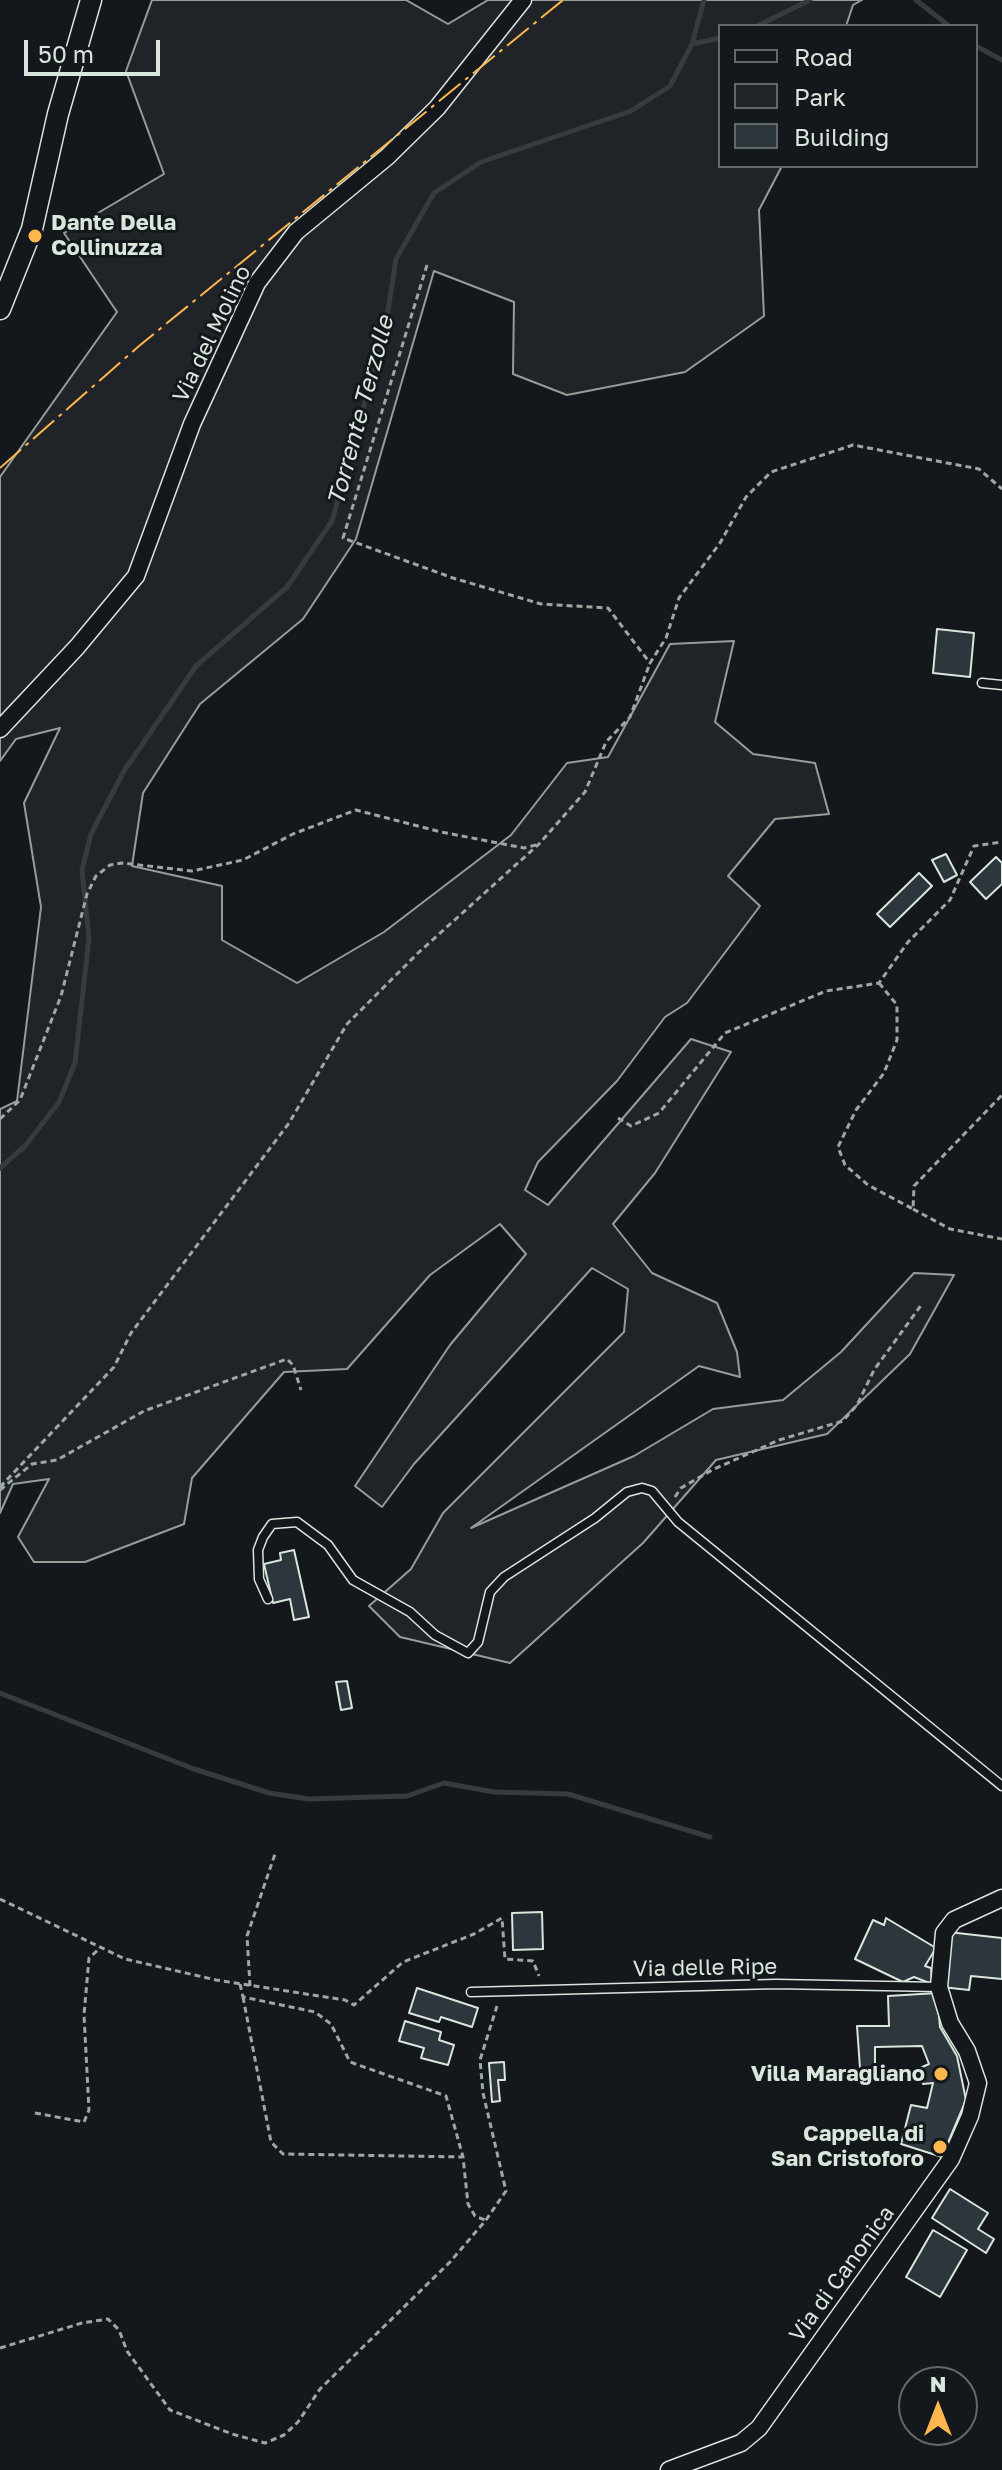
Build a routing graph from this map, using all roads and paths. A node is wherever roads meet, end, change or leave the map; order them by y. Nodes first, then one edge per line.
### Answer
1 (91, 0) edge
2 (523, 0) edge
3 (427, 265) dead end
4 (0, 309) edge
5 (1002, 489) edge
6 (650, 663) junction
7 (982, 683) dead end
8 (1002, 685) edge
9 (0, 729) edge
10 (1002, 842) edge
11 (539, 844) junction
12 (879, 983) junction
13 (1002, 1095) edge
14 (618, 1118) dead end
15 (0, 1119) edge
16 (913, 1209) junction
17 (1002, 1239) edge
18 (922, 1304) dead end
19 (301, 1390) dead end
20 (0, 1488) edge
21 (667, 1508) junction
22 (268, 1599) dead end
23 (1002, 1786) edge
24 (275, 1854) dead end
25 (1002, 1898) edge
26 (0, 1899) edge
27 (100, 1949) junction
28 (240, 1984) junction
29 (250, 1986) junction
30 (939, 1987) junction
31 (545, 1990) junction
32 (504, 1991) junction
33 (471, 1992) dead end
34 (243, 1997) junction
35 (35, 2113) dead end
36 (463, 2157) junction
37 (486, 2220) junction
38 (0, 2348) edge
39 (669, 2470) edge

1 - 4 street
2 - 9 street, Via del Molino
3 - 6 path
5 - 6 path
6 - 11 path
7 - 8 lane
10 - 12 path
11 - 15 path
11 - 20 path
12 - 14 path
12 - 16 path
13 - 16 path
16 - 17 path
18 - 21 path
19 - 20 path
21 - 22 lane
21 - 23 lane
24 - 29 path
25 - 30 street, Via di Canonica
26 - 27 path
27 - 28 path
27 - 35 path
28 - 29 path
28 - 34 path
29 - 31 path
30 - 31 lane, Via delle Ripe
30 - 39 street, Via di Canonica
31 - 32 lane, Via delle Ripe
32 - 33 lane, Via delle Ripe
32 - 37 path
34 - 36 path
34 - 36 path
36 - 37 path
37 - 38 path

